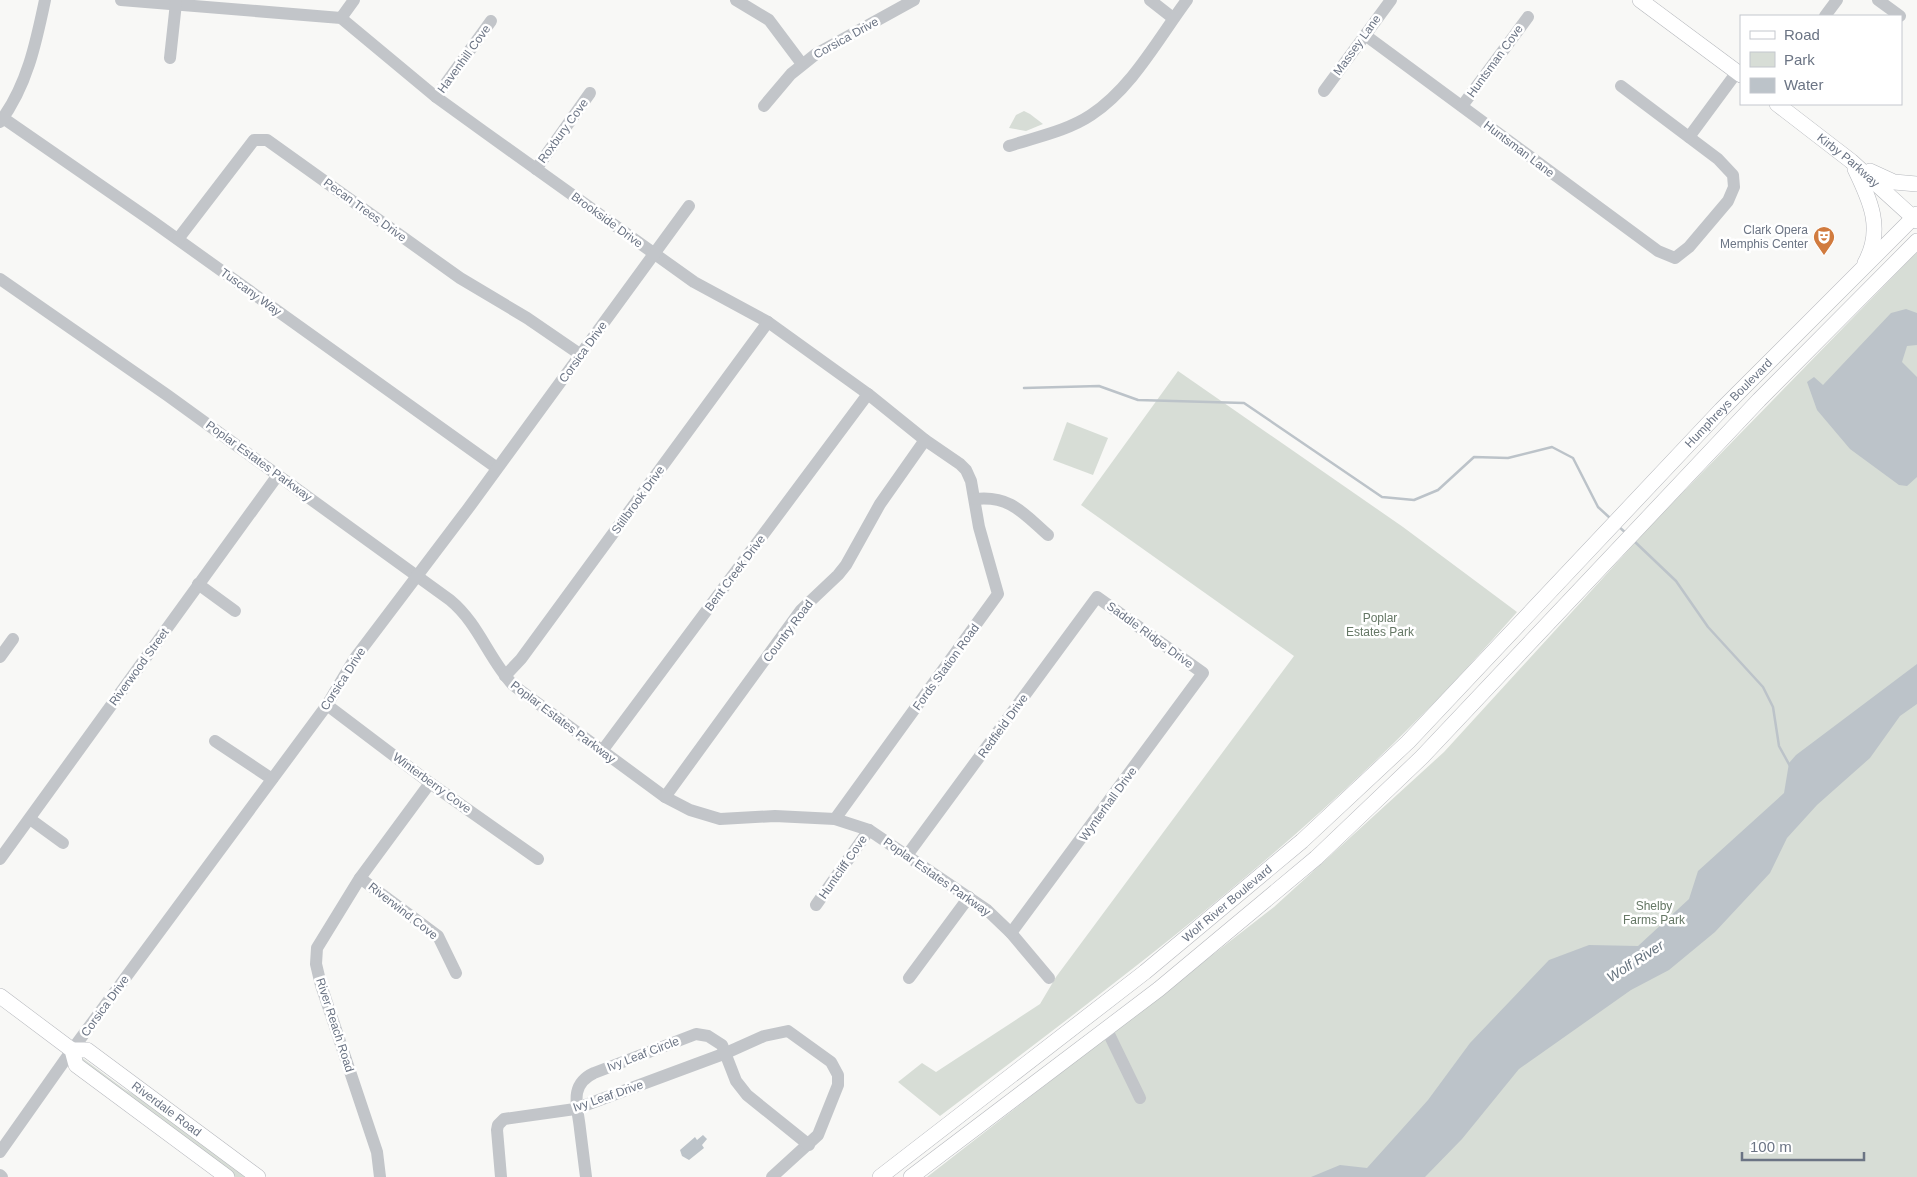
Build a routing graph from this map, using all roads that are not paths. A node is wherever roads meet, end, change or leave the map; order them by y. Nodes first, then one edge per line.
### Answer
1 (45, 0) edge
2 (122, 0) edge
3 (354, 0) edge
4 (736, 0) edge
5 (914, 0) edge
6 (1150, 0) edge
7 (1187, 0) edge
8 (1391, 0) edge
9 (1640, 0) edge
10 (1837, 0) edge
11 (1878, 0) edge
12 (176, 3) junction
13 (1826, 15) edge
14 (1898, 15) edge
15 (1528, 17) dead end
16 (341, 18) junction
17 (1173, 18) junction
18 (491, 21) dead end
19 (1365, 35) junction
20 (170, 58) dead end
21 (802, 64) junction
22 (1739, 74) edge
23 (1621, 86) dead end
24 (1324, 91) dead end
25 (590, 93) dead end
26 (436, 97) junction
27 (1778, 105) edge
28 (764, 106) dead end
29 (1462, 106) junction
30 (1, 120) edge
31 (1689, 137) junction
32 (1009, 146) dead end
33 (1850, 161) junction
34 (536, 169) junction
35 (1917, 184) edge
36 (689, 206) dead end
37 (1916, 217) edge
38 (178, 240) junction
39 (1917, 241) edge
40 (654, 254) junction
41 (1857, 274) junction
42 (0, 279) edge
43 (768, 322) junction
44 (581, 354) junction
45 (868, 394) junction
46 (925, 440) junction
47 (497, 468) junction
48 (278, 475) junction
49 (975, 499) junction
50 (1048, 535) dead end
51 (417, 575) junction
52 (198, 584) junction
53 (1546, 596) joint
54 (1097, 597) joint
55 (1560, 610) joint
56 (235, 611) dead end
57 (13, 639) dead end
58 (0, 657) edge
59 (1203, 673) joint
60 (505, 676) junction
61 (327, 706) junction
62 (215, 741) dead end
63 (602, 751) junction
64 (272, 779) junction
65 (430, 783) junction
66 (665, 797) junction
67 (30, 819) junction
68 (835, 819) junction
69 (869, 830) junction
70 (63, 843) dead end
71 (908, 854) junction
72 (0, 859) edge
73 (538, 859) dead end
74 (360, 878) junction
75 (969, 897) junction
76 (816, 905) dead end
77 (1011, 933) junction
78 (456, 973) dead end
79 (909, 978) dead end
80 (1048, 978) dead end
81 (0, 996) edge
82 (1107, 1030) junction
83 (72, 1050) junction
84 (726, 1053) junction
85 (1140, 1098) dead end
86 (575, 1109) junction
87 (809, 1145) junction
88 (0, 1152) edge
89 (227, 1177) edge
90 (258, 1177) edge
91 (380, 1177) edge
92 (501, 1177) edge
93 (586, 1177) edge
94 (772, 1177) edge
95 (880, 1177) edge
96 (912, 1177) edge

1 - 30 street
2 - 12 street
3 - 16 street
4 - 21 street
5 - 21 street, Corsica Drive
6 - 17 street
7 - 17 street
8 - 19 street, Massey Lane
9 - 22 main road
10 - 13 street
11 - 14 street
12 - 16 street
12 - 20 street
15 - 29 street, Huntsman Cove
16 - 26 street, Brookside Drive
17 - 32 street
18 - 26 street, Havenhill Cove
19 - 24 street, Massey Lane
19 - 29 street, Huntsman Lane
21 - 28 street, Corsica Drive
22 - 31 street
23 - 31 street
25 - 34 street, Roxbury Cove
26 - 34 street, Brookside Drive
27 - 33 main road, Kirby Parkway
29 - 31 street, Huntsman Lane
30 - 38 street, Tuscany Way
33 - 35 main road
33 - 37 main road, Kirby Parkway
33 - 41 main road
34 - 40 street, Brookside Drive
36 - 40 street, Corsica Drive
37 - 41 main road, Humphreys Boulevard
38 - 44 street, Pecan Trees Drive
38 - 47 street, Tuscany Way
39 - 55 main road, Humphreys Boulevard
40 - 43 street, Brookside Drive
40 - 44 street, Corsica Drive
41 - 53 main road, Humphreys Boulevard
42 - 48 street, Poplar Estates Parkway
43 - 45 street, Brookside Drive
43 - 60 street, Stillbrook Drive
44 - 47 street, Corsica Drive
45 - 46 street, Brookside Drive
45 - 63 street, Bent Creek Drive
46 - 49 street, Brookside Drive
46 - 66 street, Country Road
47 - 51 street, Corsica Drive
48 - 51 street, Poplar Estates Parkway
48 - 52 street, Riverwood Street
49 - 50 street
49 - 68 street, Fords Station Road
51 - 60 street, Poplar Estates Parkway
51 - 61 street, Corsica Drive
52 - 56 street
52 - 67 street, Riverwood Street
53 - 95 main road, Wolf River Boulevard
54 - 59 street, Saddle Ridge Drive
54 - 71 street, Redfield Drive
55 - 82 main road, Wolf River Boulevard
57 - 58 street
59 - 77 street, Wynterhall Drive
60 - 63 street, Poplar Estates Parkway
61 - 64 street, Corsica Drive
61 - 65 street, Winterberry Cove
62 - 64 street
63 - 66 street, Poplar Estates Parkway
64 - 83 street, Corsica Drive
65 - 73 street, Winterberry Cove
65 - 74 street, River Reach Road
66 - 68 street, Poplar Estates Parkway
67 - 70 street
67 - 72 street, Riverwood Street
68 - 69 street, Poplar Estates Parkway
69 - 71 street, Poplar Estates Parkway
69 - 76 street, Huntcliff Cove
71 - 75 street, Poplar Estates Parkway
74 - 78 street, Riverwind Cove
74 - 91 street, River Reach Road
75 - 77 street, Poplar Estates Parkway
75 - 79 street
77 - 80 street, Poplar Estates Parkway
81 - 83 main road, Riverdale Road
82 - 85 street
82 - 96 main road, Wolf River Boulevard
83 - 88 street, Corsica Drive
83 - 89 main road, Riverdale Road
83 - 90 main road, Riverdale Road
84 - 86 street, Ivy Leaf Drive
84 - 86 street, Ivy Leaf Circle
84 - 87 street
84 - 87 street, Ivy Leaf Drive
86 - 92 street, Ivy Leaf Drive
86 - 93 street
87 - 94 street

